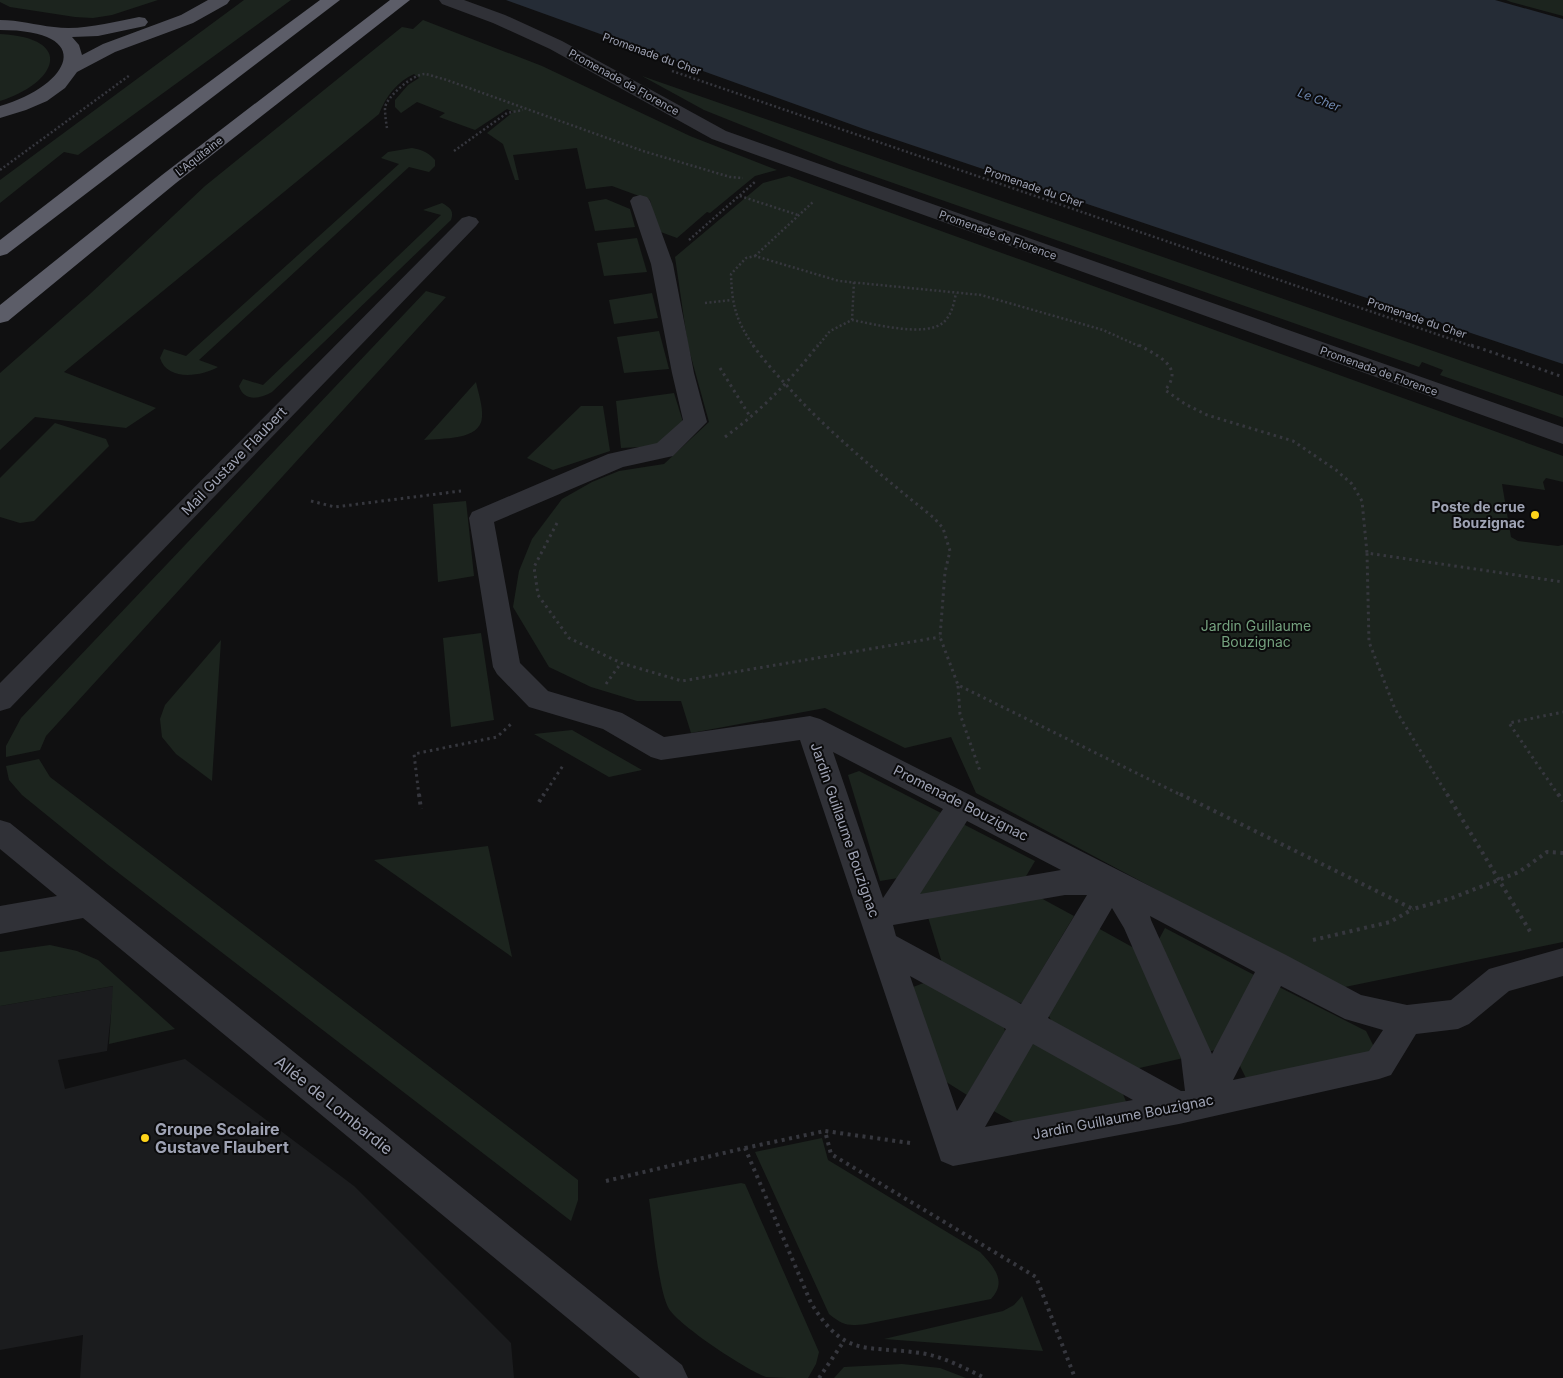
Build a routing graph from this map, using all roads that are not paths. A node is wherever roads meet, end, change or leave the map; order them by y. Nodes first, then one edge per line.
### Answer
1 (191, 0) edge
2 (221, 0) edge
3 (330, 0) edge
4 (401, 0) edge
5 (448, 0) edge
6 (3, 23) edge
7 (54, 33) junction
8 (70, 68) junction
9 (1, 112) edge
10 (640, 201) dead end
11 (469, 222) dead end
12 (0, 250) edge
13 (0, 316) edge
14 (1563, 436) edge
15 (0, 700) edge
16 (810, 726) junction
17 (962, 804) junction
18 (0, 832) edge
19 (1111, 880) junction
20 (88, 904) junction
21 (0, 920) edge
22 (883, 925) junction
23 (1563, 962) edge
24 (1274, 965) junction
25 (1408, 1020) junction
26 (1027, 1024) junction
27 (1192, 1105) junction
28 (953, 1149) junction
29 (669, 1378) edge

1 - 7 main road
2 - 8 main road
3 - 12 highway
4 - 13 highway, L'Aquitaine
5 - 14 street, Promenade de Florence
6 - 7 main road
7 - 8 main road
8 - 9 main road
10 - 16 street, Jardin Guillaume Bouzignac
11 - 15 street, Mail Gustave Flaubert
16 - 17 street, Promenade Bouzignac
16 - 22 street, Jardin Guillaume Bouzignac
17 - 19 street, Promenade Bouzignac
17 - 22 street
18 - 20 street, Allée de Lombardie
19 - 22 street
19 - 24 street, Promenade Bouzignac
19 - 26 street
19 - 27 street
20 - 21 street
20 - 29 street, Allée de Lombardie
22 - 26 street
22 - 28 street, Jardin Guillaume Bouzignac
23 - 25 street
24 - 25 street, Promenade Bouzignac
24 - 27 street
25 - 27 street, Jardin Guillaume Bouzignac
26 - 27 street
26 - 28 street
27 - 28 street, Jardin Guillaume Bouzignac

